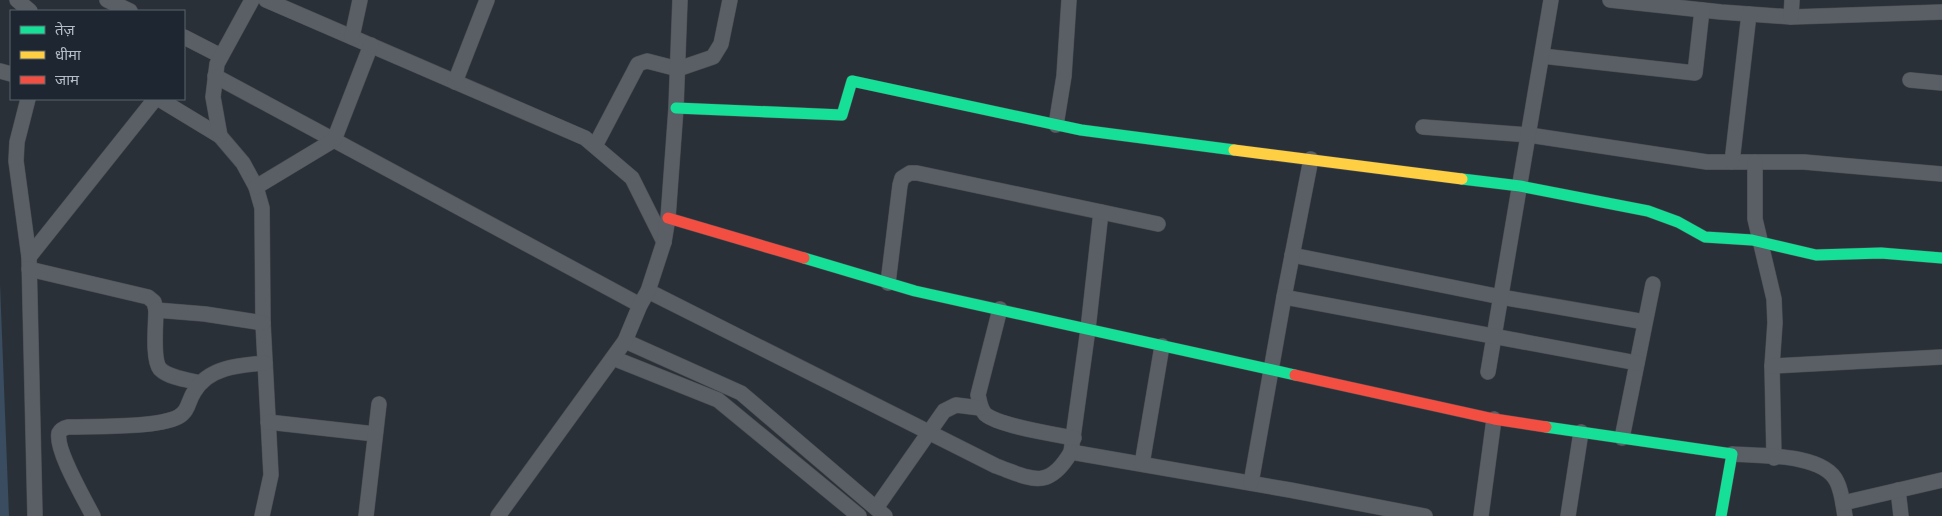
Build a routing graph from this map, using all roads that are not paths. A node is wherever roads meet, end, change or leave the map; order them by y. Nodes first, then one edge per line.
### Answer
1 (17, 0) edge
2 (107, 0) edge
3 (252, 0) edge
4 (266, 0) edge
5 (360, 0) edge
6 (487, 0) edge
7 (680, 0) edge
8 (730, 0) edge
9 (1069, 0) edge
10 (1551, 0) edge
11 (1610, 0) edge
12 (1792, 0) edge
13 (29, 10) edge
14 (128, 10) edge
15 (1702, 10) junction
16 (1942, 12) edge
17 (1749, 14) junction
18 (1792, 17) junction
19 (352, 37) junction
20 (185, 38) edge
21 (371, 45) junction
22 (222, 56) junction
23 (1542, 56) junction
24 (678, 68) junction
25 (215, 76) junction
26 (1910, 80) dead end
27 (455, 82) junction
28 (1942, 83) edge
29 (28, 100) edge
30 (156, 100) edge
31 (159, 100) edge
32 (676, 108) junction
33 (1056, 125) junction
34 (1422, 127) dead end
35 (1529, 135) junction
36 (220, 136) junction
37 (334, 140) junction
38 (595, 146) junction
39 (1311, 159) junction
40 (1732, 162) junction
41 (1755, 162) junction
42 (1942, 174) edge
43 (1520, 186) junction
44 (256, 187) junction
45 (1101, 212) junction
46 (668, 218) junction
47 (1158, 224) dead end
48 (664, 242) junction
49 (1761, 242) junction
50 (1292, 255) junction
51 (1942, 258) edge
52 (29, 263) junction
53 (888, 282) junction
54 (1653, 284) dead end
55 (648, 291) junction
56 (1284, 297) junction
57 (1501, 297) junction
58 (640, 304) junction
59 (1000, 309) junction
60 (156, 310) junction
61 (1645, 322) junction
62 (263, 323) junction
63 (1088, 329) junction
64 (1494, 336) junction
65 (625, 342) junction
66 (1162, 346) junction
67 (1942, 357) edge
68 (613, 358) junction
69 (265, 363) junction
70 (1637, 363) junction
71 (1772, 366) junction
72 (1272, 370) junction
73 (1488, 372) dead end
74 (201, 383) junction
75 (378, 404) dead end
76 (980, 408) junction
77 (1494, 419) junction
78 (268, 422) junction
79 (928, 432) junction
80 (1581, 432) junction
81 (375, 434) junction
82 (1622, 438) junction
83 (1072, 445) junction
84 (1732, 454) junction
85 (1774, 458) junction
86 (1142, 464) junction
87 (1942, 480) edge
88 (1251, 483) junction
89 (1898, 490) junction
90 (1844, 510) edge
91 (880, 512) edge
92 (34, 516) edge
93 (93, 516) edge
94 (262, 516) edge
95 (366, 516) edge
96 (498, 516) edge
97 (859, 516) edge
98 (1425, 516) edge
99 (1481, 516) edge
100 (1568, 516) edge
101 (1722, 516) edge
102 (1901, 516) edge

1 - 13 street
2 - 14 street
3 - 22 street
4 - 19 street
5 - 19 street
6 - 27 street
7 - 24 street
8 - 24 street
9 - 33 street
10 - 23 street
11 - 15 street
12 - 18 street
15 - 17 street
15 - 23 street
16 - 18 street
17 - 18 street
17 - 40 street
19 - 21 street
20 - 22 street
21 - 27 street
21 - 37 street
22 - 25 street
23 - 35 street
24 - 32 street
24 - 38 street
25 - 36 street
25 - 37 street
26 - 28 street
27 - 38 street
29 - 52 street
30 - 52 street
31 - 36 street
32 - 33 street
32 - 46 street
33 - 39 street
34 - 35 street
35 - 40 street
35 - 43 street
36 - 44 street
37 - 44 street
37 - 58 street
38 - 48 street
39 - 43 street
39 - 50 street
40 - 41 street
41 - 42 street
41 - 49 street
43 - 49 street
43 - 57 street
44 - 62 street
45 - 47 street
45 - 53 street
45 - 63 street
46 - 48 street
46 - 53 street
48 - 55 street
49 - 51 street
49 - 71 street
50 - 56 street
50 - 57 street
52 - 60 street
52 - 92 street
53 - 59 street
54 - 61 street
55 - 58 street
55 - 79 street
56 - 64 street
56 - 72 street
57 - 61 street
57 - 64 street
58 - 65 street
59 - 63 street
59 - 76 street
60 - 62 street
60 - 74 street
61 - 70 street
62 - 69 street
63 - 66 street
63 - 83 street
64 - 70 street
64 - 73 street
65 - 68 street
65 - 91 street
66 - 72 street
66 - 86 street
67 - 71 street
68 - 96 street
68 - 97 street
69 - 74 street
69 - 78 street
70 - 82 street
71 - 85 street
72 - 77 street
72 - 88 street
74 - 93 street
75 - 81 street
76 - 79 street
76 - 83 street
77 - 80 street
77 - 99 street
78 - 81 street
78 - 94 street
79 - 83 street
79 - 91 street
80 - 82 street
80 - 100 street
81 - 95 street
82 - 84 street
83 - 86 street
84 - 85 street
84 - 101 street
85 - 90 street
86 - 88 street
87 - 89 street
88 - 98 street
89 - 90 street
89 - 102 street

